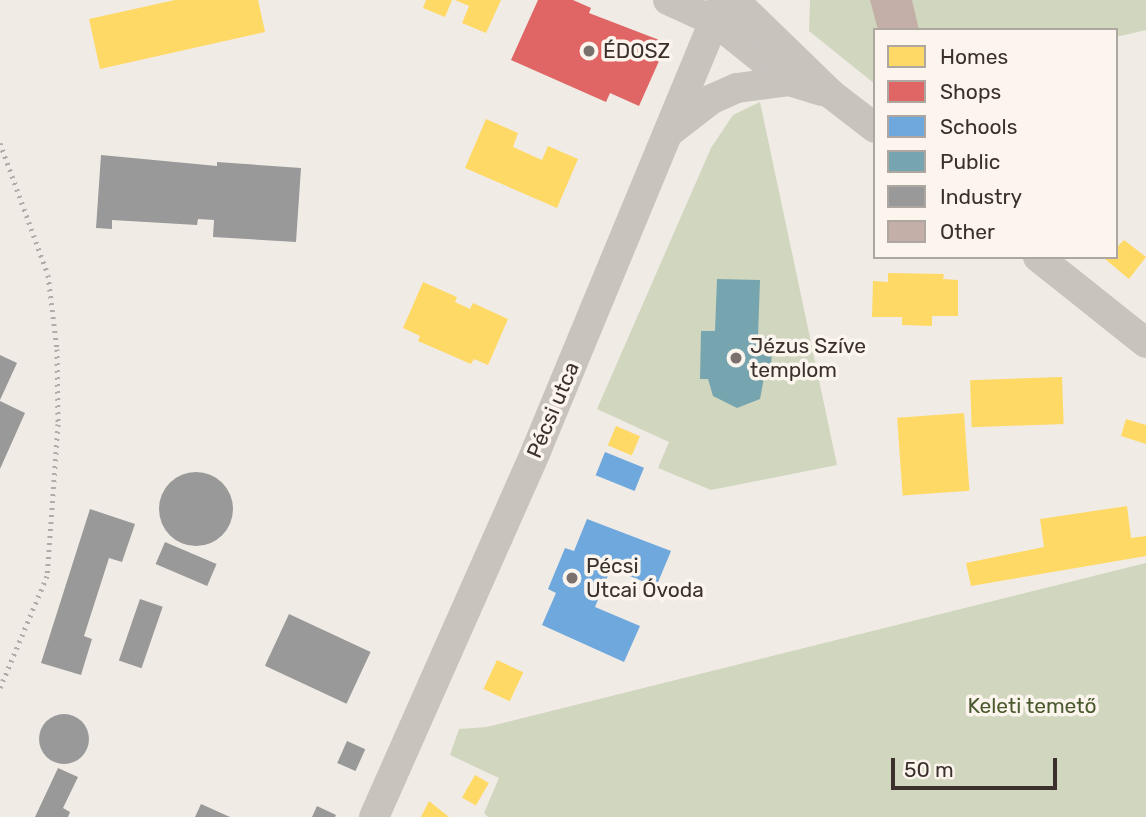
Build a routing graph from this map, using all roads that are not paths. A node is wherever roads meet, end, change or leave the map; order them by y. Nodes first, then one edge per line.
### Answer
1 (668, 0) edge
2 (724, 7) edge
3 (789, 81) junction
4 (831, 93) junction
5 (873, 126) edge
6 (669, 133) junction
7 (1041, 259) edge
8 (1146, 343) edge
9 (374, 817) edge

1 - 2 street
2 - 3 street
2 - 4 street
2 - 6 street, Pécsi utca
3 - 4 street
3 - 6 street
4 - 5 street
6 - 9 street, Pécsi utca
7 - 8 street

